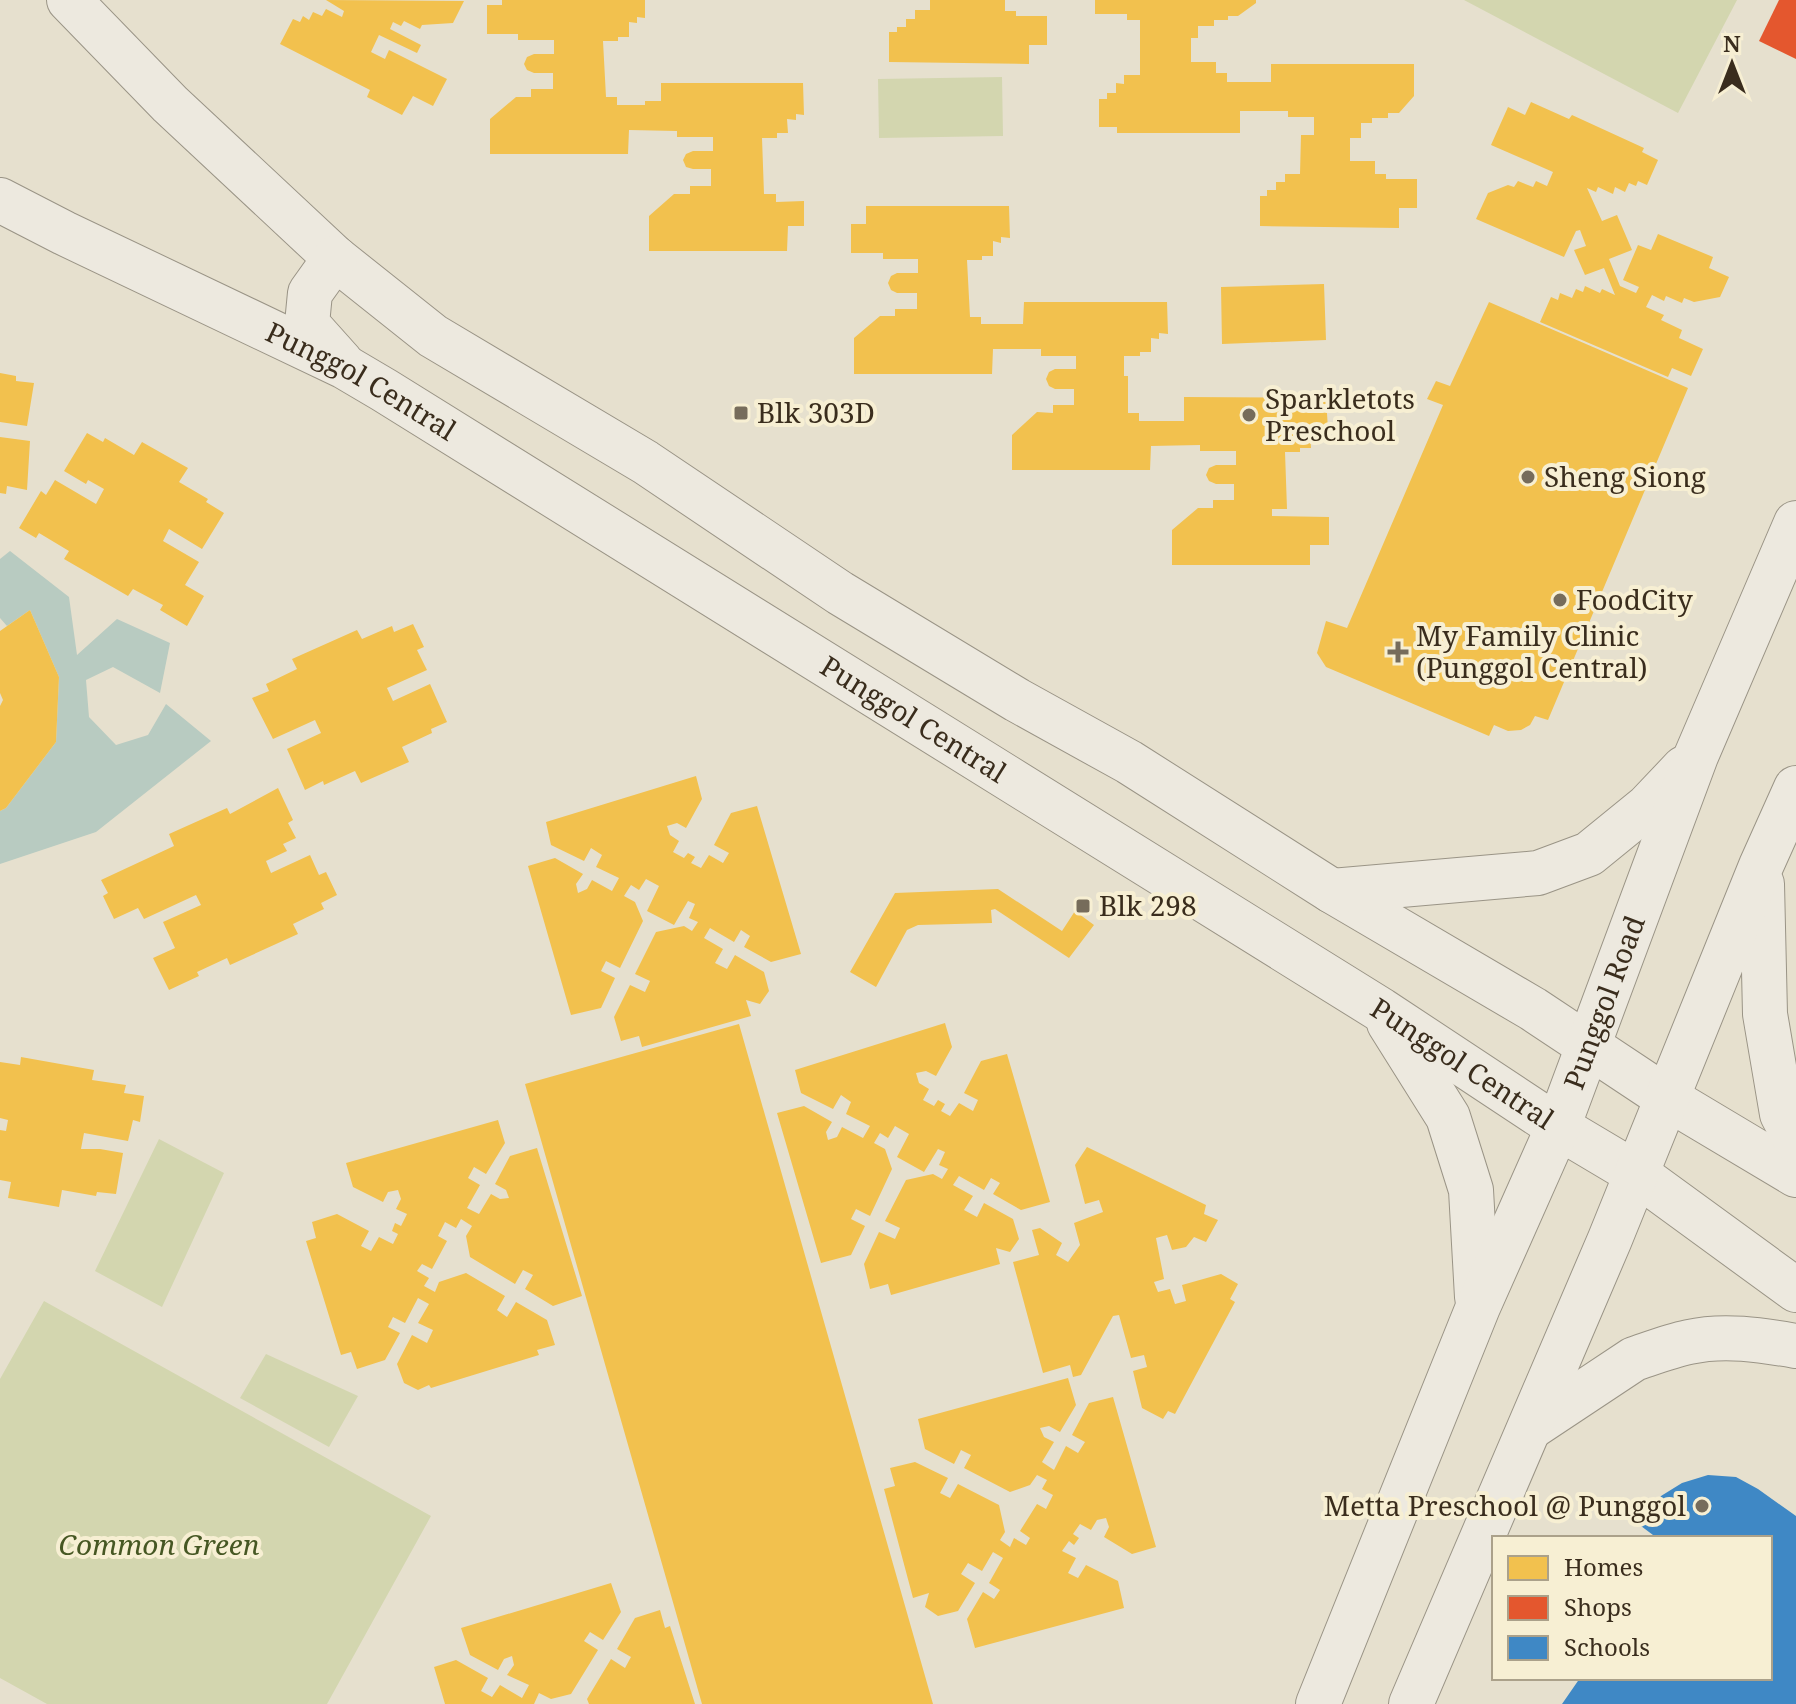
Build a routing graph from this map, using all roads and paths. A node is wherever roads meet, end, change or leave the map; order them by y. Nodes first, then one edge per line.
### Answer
1 (69, 0) edge
2 (0, 200) edge
3 (0, 227) edge
4 (64, 233) junction
5 (335, 258) junction
6 (345, 367) junction
7 (1796, 523) edge
8 (1696, 756) junction
9 (1796, 788) edge
10 (1761, 866) junction
11 (1332, 891) junction
12 (1381, 1010) junction
13 (1586, 1046) junction
14 (1667, 1098) junction
15 (1558, 1127) junction
16 (1796, 1141) edge
17 (1637, 1174) junction
18 (1796, 1175) edge
19 (1796, 1290) edge
20 (1478, 1307) junction
21 (1796, 1346) edge
22 (1530, 1428) junction
23 (1318, 1704) edge
24 (1411, 1704) edge

1 - 5 main road
2 - 4 main road, Punggol Central
3 - 4 main road
4 - 6 main road, Punggol Central
5 - 6 main road
5 - 11 main road
6 - 12 main road, Punggol Central
7 - 8 main road, Punggol Road
8 - 11 main road
8 - 13 main road, Punggol Road
9 - 10 main road
10 - 14 main road
10 - 16 main road
11 - 13 main road
12 - 15 main road, Punggol Central
12 - 20 main road
13 - 14 main road
13 - 15 main road, Punggol Road
14 - 17 main road
14 - 18 main road
15 - 17 main road, Punggol Central
15 - 20 main road, Punggol Road
17 - 19 main road, Punggol Central
17 - 22 main road
20 - 23 main road, Punggol Road
21 - 22 main road
22 - 24 main road

